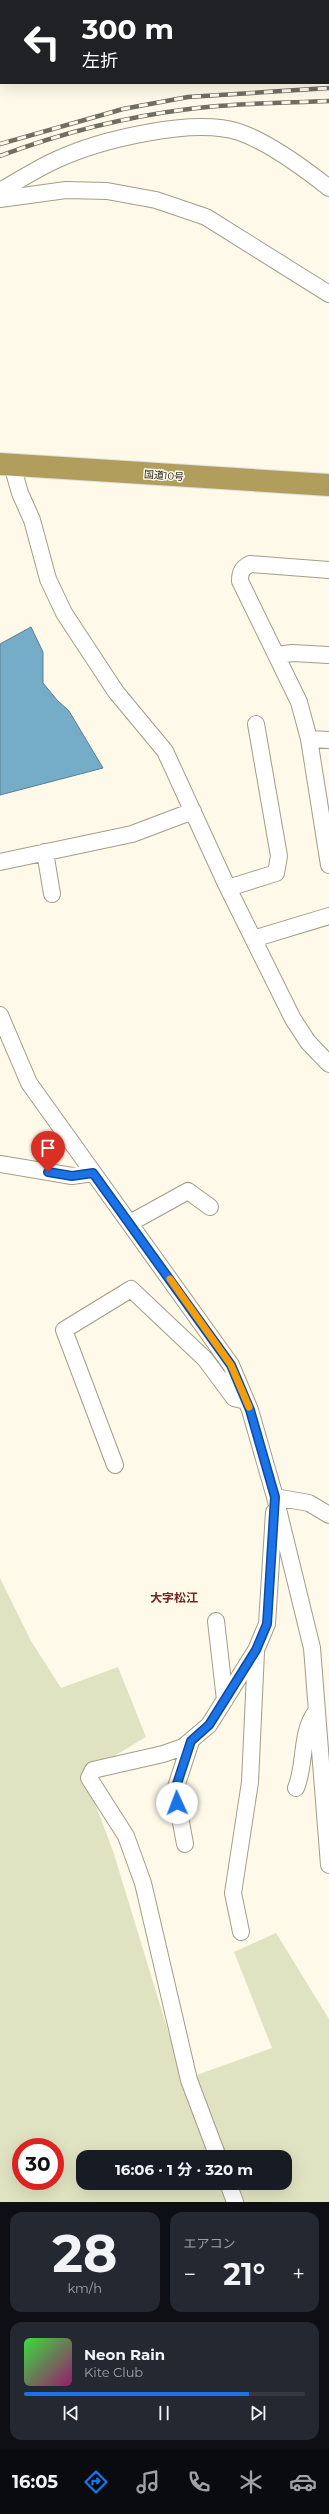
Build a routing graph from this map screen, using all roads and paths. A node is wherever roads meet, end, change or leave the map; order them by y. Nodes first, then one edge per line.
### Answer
1 (329, 188) edge
2 (0, 191) edge
3 (0, 199) edge
4 (329, 294) edge
5 (6, 465) edge
6 (329, 485) edge
7 (329, 570) edge
8 (277, 655) junction
9 (329, 655) edge
10 (256, 724) dead end
11 (308, 739) junction
12 (329, 740) edge
13 (193, 811) junction
14 (326, 824) edge
15 (45, 852) junction
16 (0, 862) edge
17 (329, 865) edge
18 (228, 888) junction
19 (52, 894) dead end
20 (329, 916) edge
21 (253, 938) junction
22 (1, 1019) edge
23 (329, 1064) edge
24 (0, 1164) edge
25 (93, 1173) junction
26 (210, 1207) dead end
27 (130, 1223) junction
28 (246, 1401) junction
29 (115, 1465) dead end
30 (275, 1497) junction
31 (329, 1515) edge
32 (216, 1621) dead end
33 (256, 1650) junction
34 (225, 1700) junction
35 (317, 1710) junction
36 (191, 1741) junction
37 (296, 1788) dead end
38 (185, 1844) dead end
39 (329, 1865) edge
40 (241, 1932) dead end
41 (215, 2150) edge
42 (231, 2190) edge
43 (235, 2202) edge

1 - 2 street
3 - 4 street
5 - 6 highway, 国道10号
5 - 13 street
7 - 8 street
8 - 9 street
8 - 11 street
10 - 18 street
11 - 12 street
11 - 14 street
13 - 15 street
13 - 18 street
14 - 17 street
15 - 16 street
15 - 19 street
18 - 21 street
20 - 21 street
21 - 23 street
22 - 25 street
24 - 25 street
25 - 27 street
26 - 27 street
27 - 28 street
28 - 29 street
28 - 30 street
30 - 31 street
30 - 33 street
30 - 35 street
32 - 34 street
33 - 34 street
33 - 40 street
34 - 36 street
35 - 37 street
35 - 39 street
36 - 38 street
36 - 41 street
42 - 43 street

